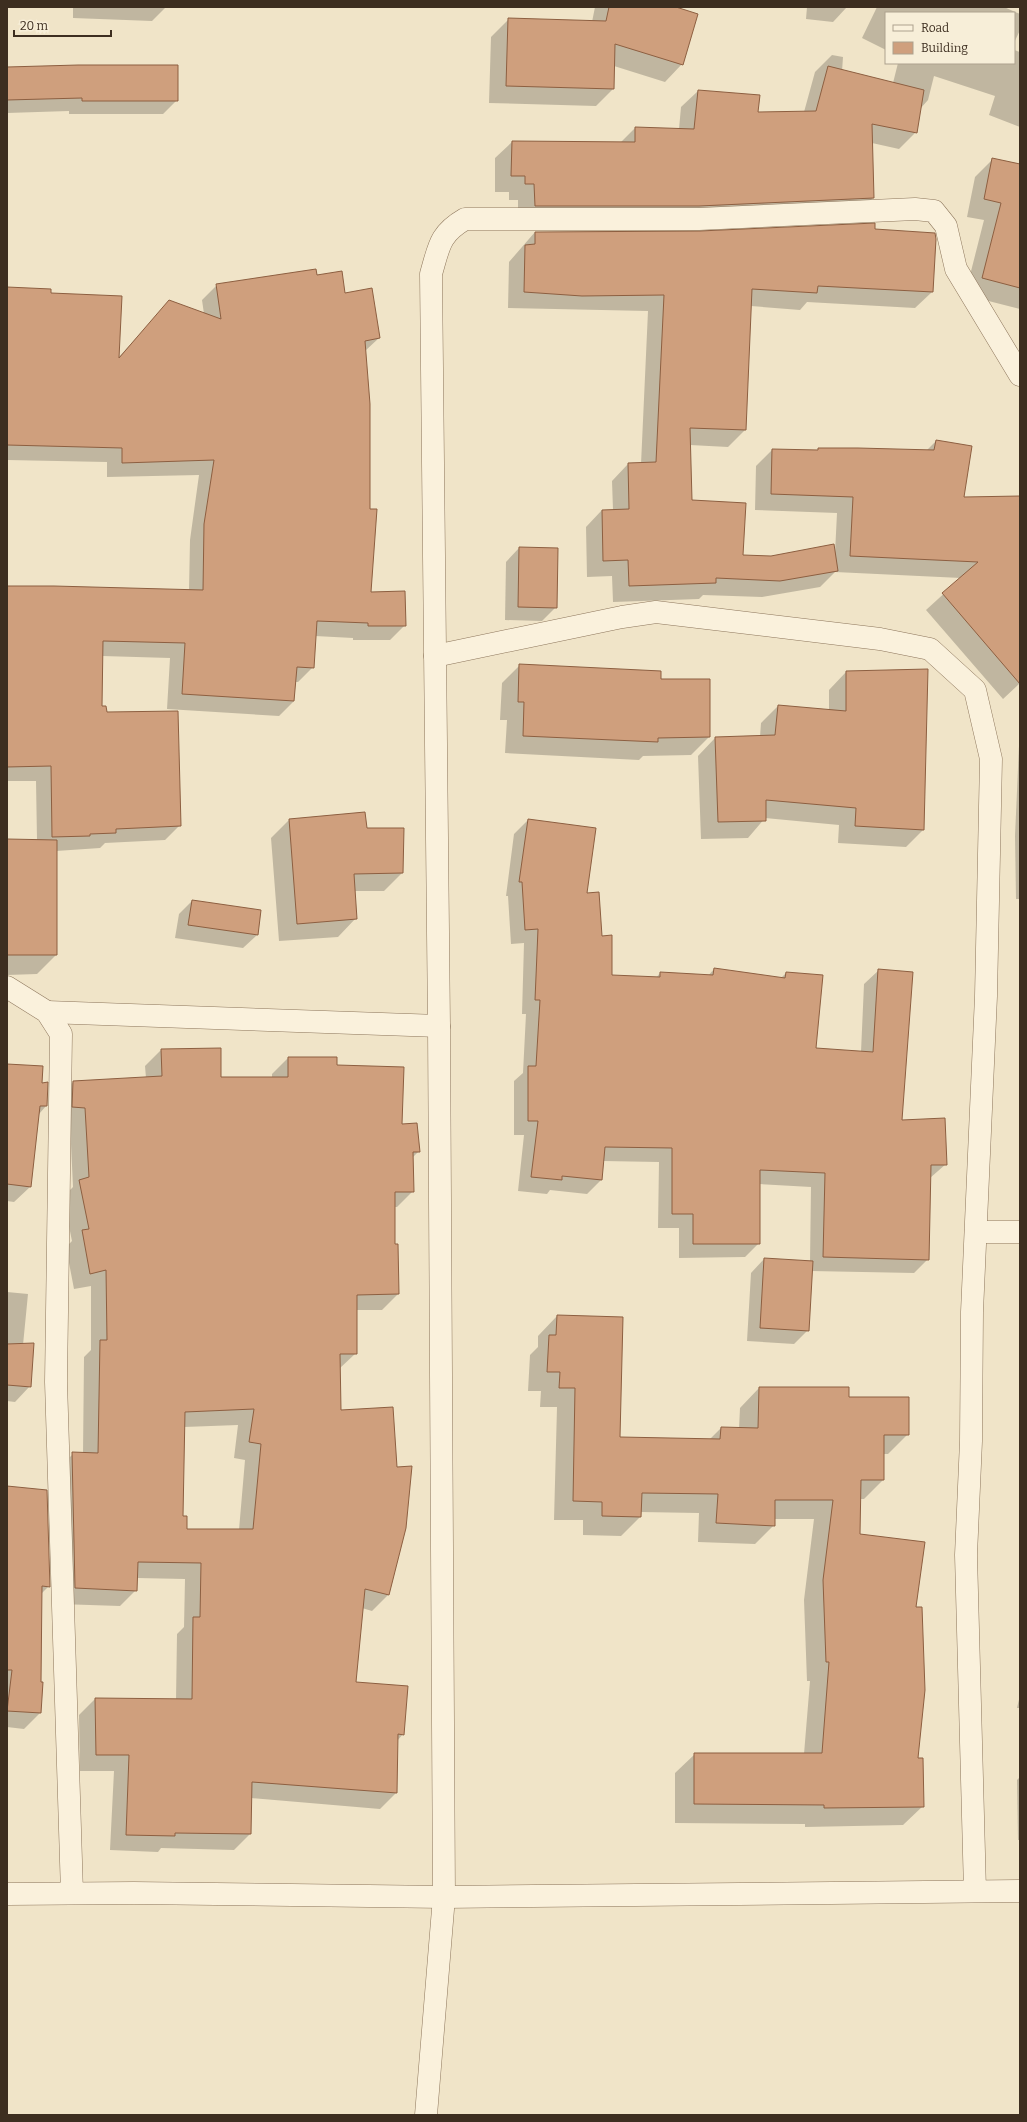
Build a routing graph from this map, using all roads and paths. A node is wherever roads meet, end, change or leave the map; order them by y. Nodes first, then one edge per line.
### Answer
1 (1020, 375) edge
2 (435, 656) junction
3 (7, 987) edge
4 (48, 1012) junction
5 (439, 1026) junction
6 (976, 1232) junction
7 (1020, 1232) edge
8 (975, 1891) junction
9 (1020, 1891) edge
10 (72, 1893) junction
11 (7, 1894) edge
12 (444, 1897) junction
13 (426, 2115) edge

1 - 2 street
2 - 5 street
2 - 6 street
3 - 4 street
4 - 5 street
4 - 10 street
5 - 12 street
6 - 7 street
6 - 8 street
8 - 9 street
8 - 12 street
10 - 11 street
10 - 12 street
12 - 13 street

